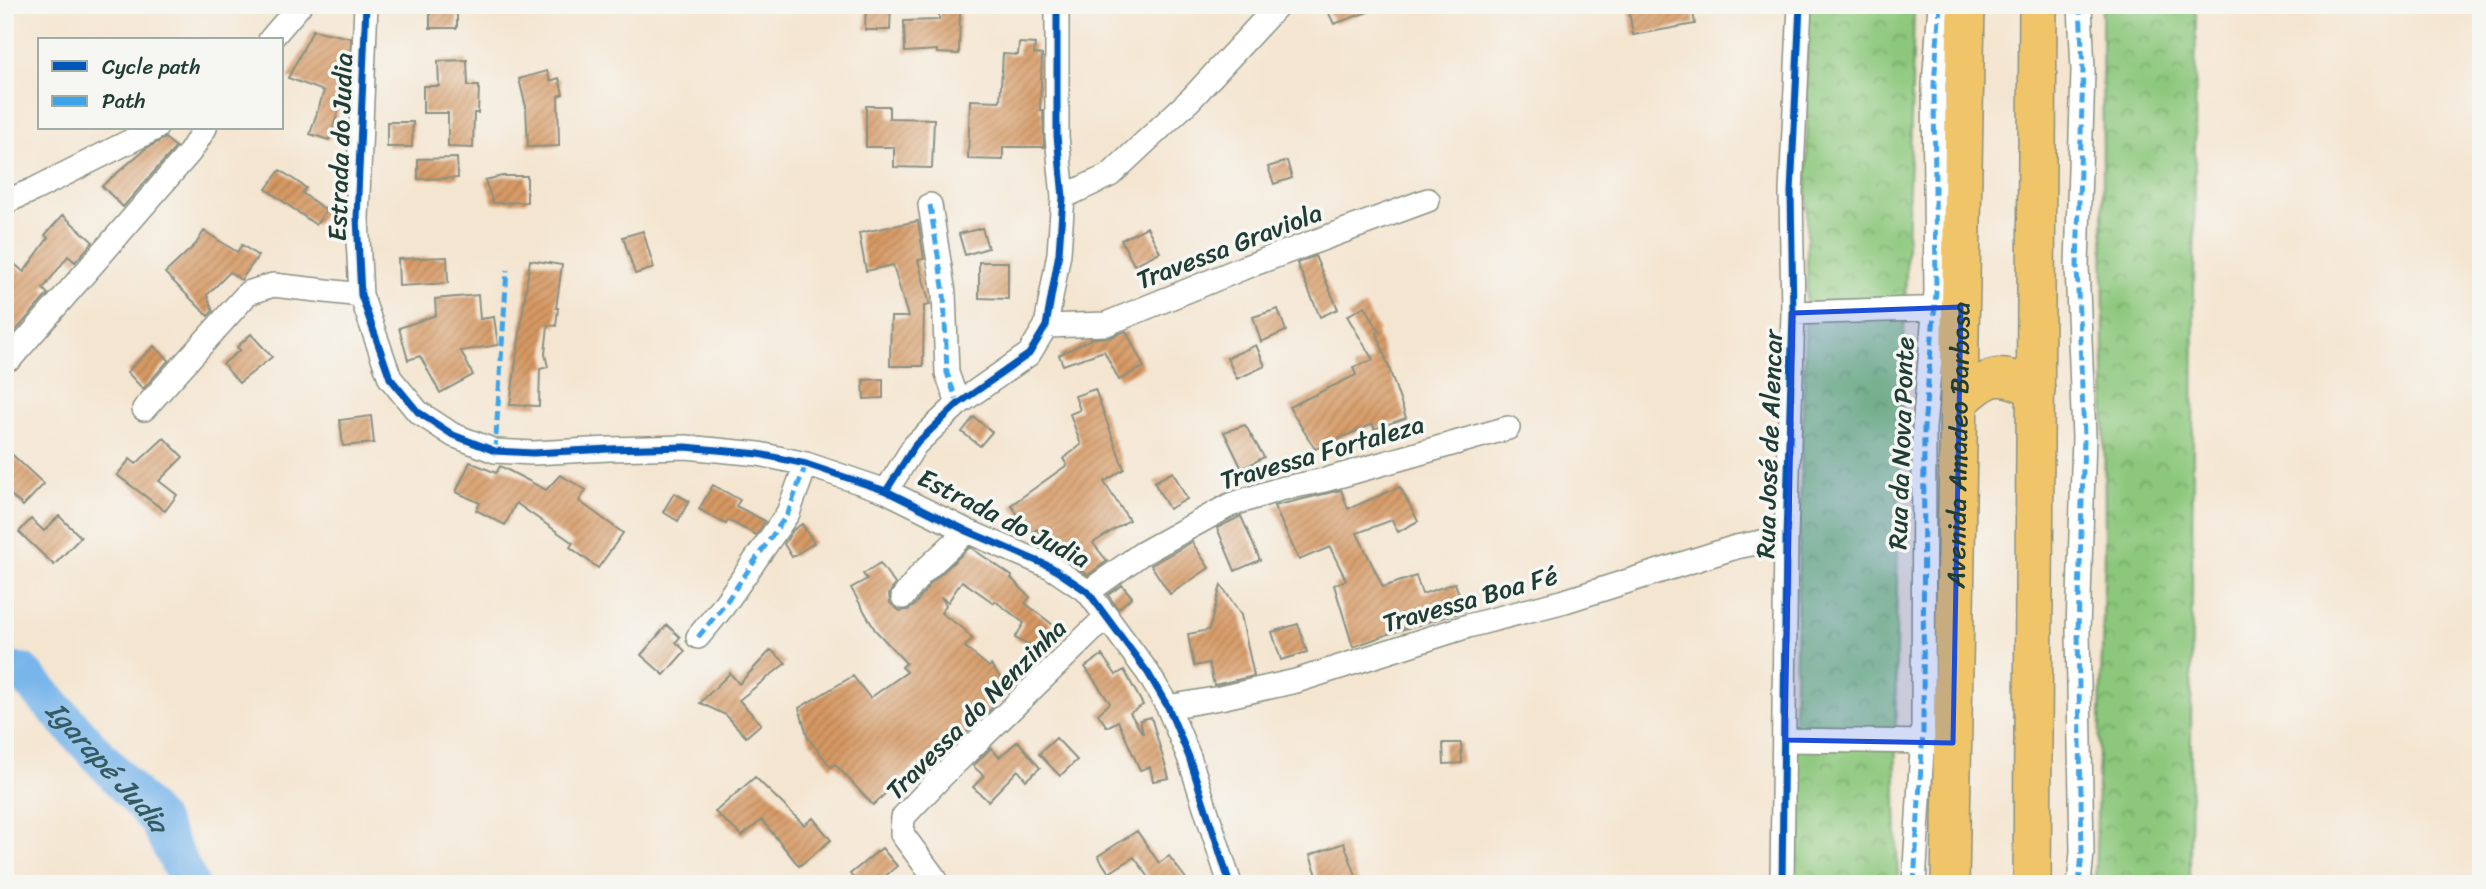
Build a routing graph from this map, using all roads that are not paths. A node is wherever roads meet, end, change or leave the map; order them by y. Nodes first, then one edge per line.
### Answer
1 (300, 5) edge
2 (366, 5) edge
3 (1057, 5) edge
4 (1278, 5) edge
5 (1800, 5) edge
6 (1940, 5) edge
7 (1966, 5) edge
8 (2038, 5) edge
9 (2080, 5) edge
10 (272, 38) edge
11 (152, 130) edge
12 (204, 130) edge
13 (1063, 197) junction
14 (1428, 200) dead end
15 (5, 202) edge
16 (930, 205) dead end
17 (361, 295) junction
18 (1948, 308) junction
19 (1793, 313) junction
20 (1046, 326) junction
21 (11, 358) dead end
22 (2036, 390) junction
23 (1960, 401) junction
24 (958, 404) junction
25 (144, 409) dead end
26 (1508, 428) dead end
27 (806, 464) junction
28 (886, 491) junction
29 (967, 531) junction
30 (1786, 537) junction
31 (1088, 592) junction
32 (903, 597) dead end
33 (1107, 616) junction
34 (698, 638) dead end
35 (1168, 706) junction
36 (1785, 740) junction
37 (1938, 742) junction
38 (936, 880) dead end
39 (1230, 884) edge
40 (1782, 884) edge
41 (1914, 884) edge
42 (1950, 884) edge
43 (2032, 884) edge
44 (2080, 884) edge

1 - 10 street
2 - 17 street, Estrada do Judia
3 - 13 street
4 - 13 street
5 - 19 street, Rua José de Alencar
6 - 18 street, Rua da Nova Ponte
7 - 18 main road, Avenida Amadeo Barbosa
8 - 22 main road
9 - 44 street
11 - 15 street
12 - 21 street
13 - 20 street
14 - 20 street, Travessa Graviola
16 - 24 street
17 - 25 street
17 - 27 street, Estrada do Judia
18 - 19 street
18 - 23 main road, Avenida Amadeo Barbosa
18 - 37 street, Rua da Nova Ponte
19 - 30 street, Rua José de Alencar
20 - 24 street
22 - 23 main road
22 - 43 main road
23 - 37 main road, Avenida Amadeo Barbosa
24 - 28 street
26 - 31 street, Travessa Fortaleza
27 - 28 street, Estrada do Judia
27 - 34 street
28 - 29 street, Estrada do Judia
29 - 31 street, Estrada do Judia
29 - 32 street
30 - 35 street, Travessa Boa Fé
30 - 36 street, Rua José de Alencar
31 - 33 street, Estrada do Judia
33 - 35 street, Estrada do Judia
33 - 38 street, Travessa do Nenzinha
35 - 39 street, Estrada do Judia
36 - 37 street
36 - 40 street, Rua José de Alencar
37 - 41 street, Rua da Nova Ponte
37 - 42 main road, Avenida Amadeo Barbosa

